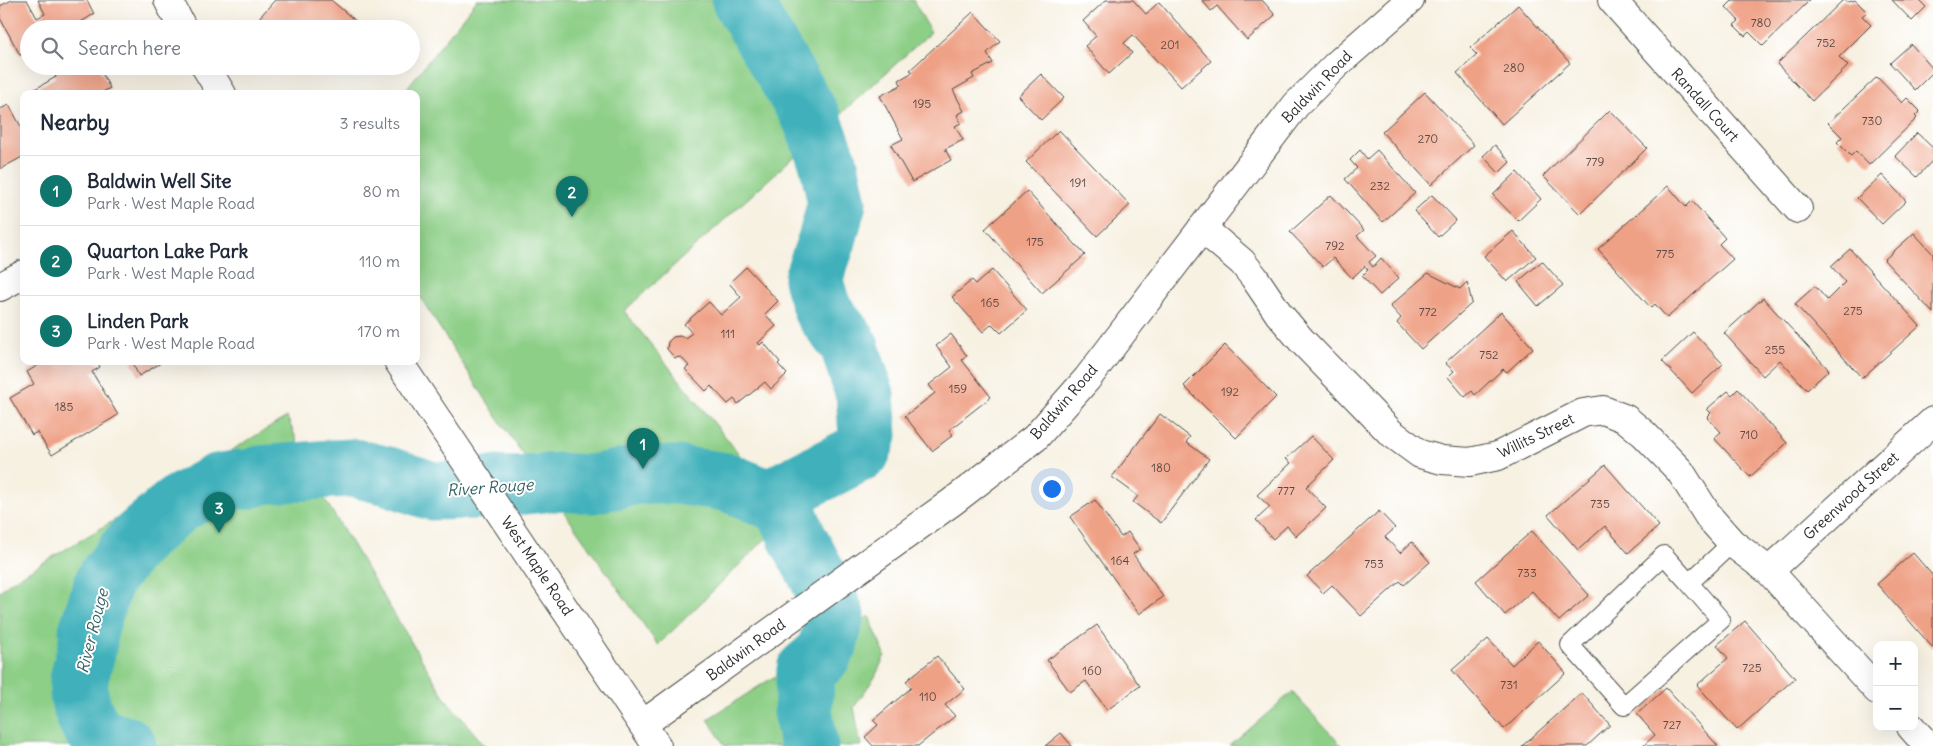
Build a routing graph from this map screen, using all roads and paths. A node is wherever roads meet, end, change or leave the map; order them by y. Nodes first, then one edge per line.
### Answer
1 (168, 0) edge
2 (1410, 0) edge
3 (1612, 0) edge
4 (178, 20) edge
5 (210, 75) edge
6 (220, 90) edge
7 (1798, 209) dead end
8 (1202, 228) junction
9 (20, 276) edge
10 (0, 287) edge
11 (401, 365) edge
12 (1933, 421) edge
13 (1732, 543) junction
14 (1769, 571) junction
15 (1689, 583) junction
16 (1873, 686) edge
17 (1915, 731) edge
18 (650, 735) edge
19 (1928, 746) edge

1 - 4 street
2 - 8 street, Baldwin Road
3 - 7 street, Randall Court
5 - 6 street
8 - 13 street, Willits Street
8 - 18 street, Baldwin Road
9 - 10 street
11 - 18 street, West Maple Road
12 - 14 street, Greenwood Street
13 - 14 street, Willits Street
13 - 15 lane
14 - 16 street, Willits Street
15 - 15 lane
17 - 19 street

